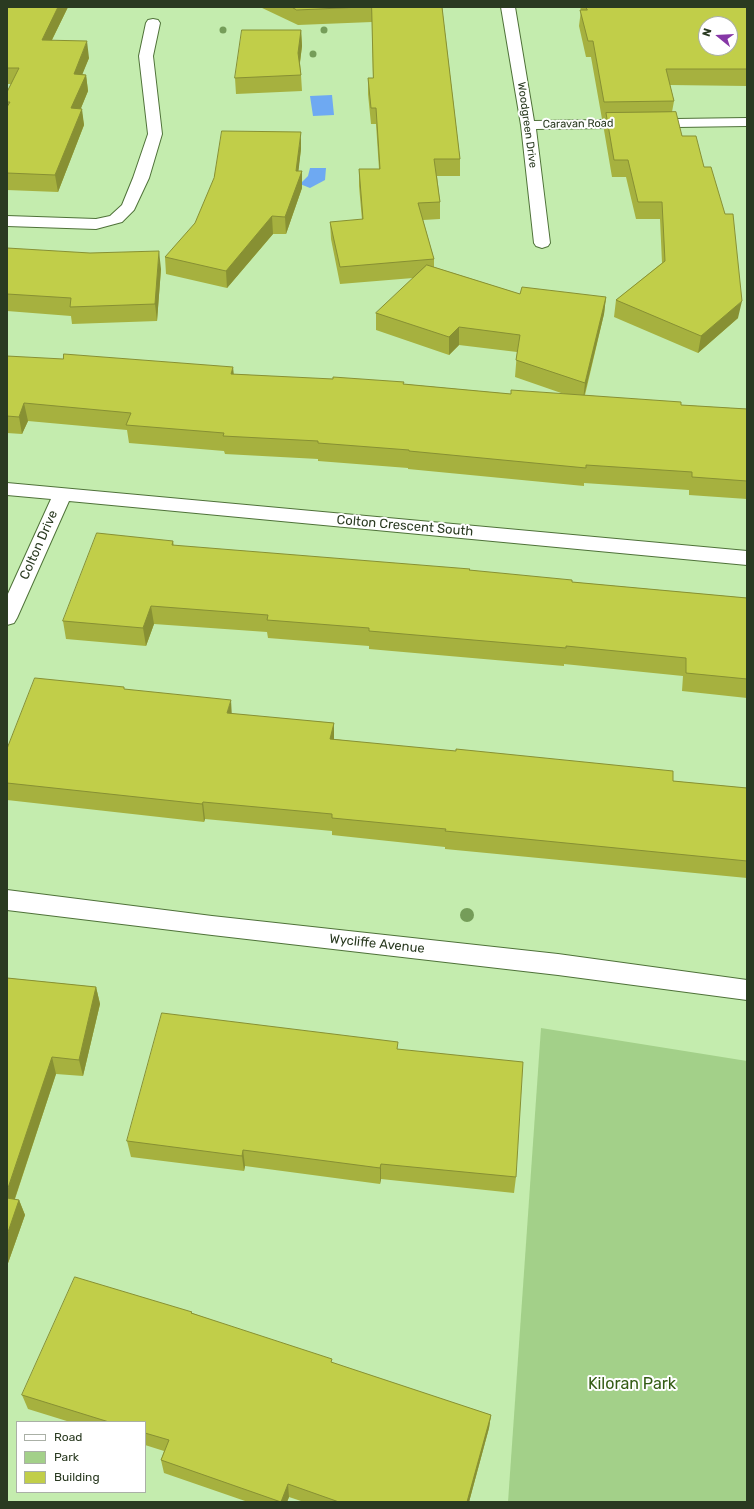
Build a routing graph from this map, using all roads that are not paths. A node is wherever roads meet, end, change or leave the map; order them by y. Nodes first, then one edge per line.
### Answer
1 (508, 7) edge
2 (154, 23) dead end
3 (747, 122) edge
4 (528, 124) junction
5 (7, 221) edge
6 (542, 243) dead end
7 (7, 489) edge
8 (62, 495) junction
9 (747, 558) edge
10 (7, 618) edge
11 (7, 900) edge
12 (747, 990) edge

1 - 4 street, Woodgreen Drive
2 - 5 street
3 - 4 street, Caravan Road
4 - 6 street, Woodgreen Drive
7 - 8 street, Colton Crescent South
8 - 9 street, Colton Crescent South
8 - 10 street, Colton Drive
11 - 12 street, Wycliffe Avenue

